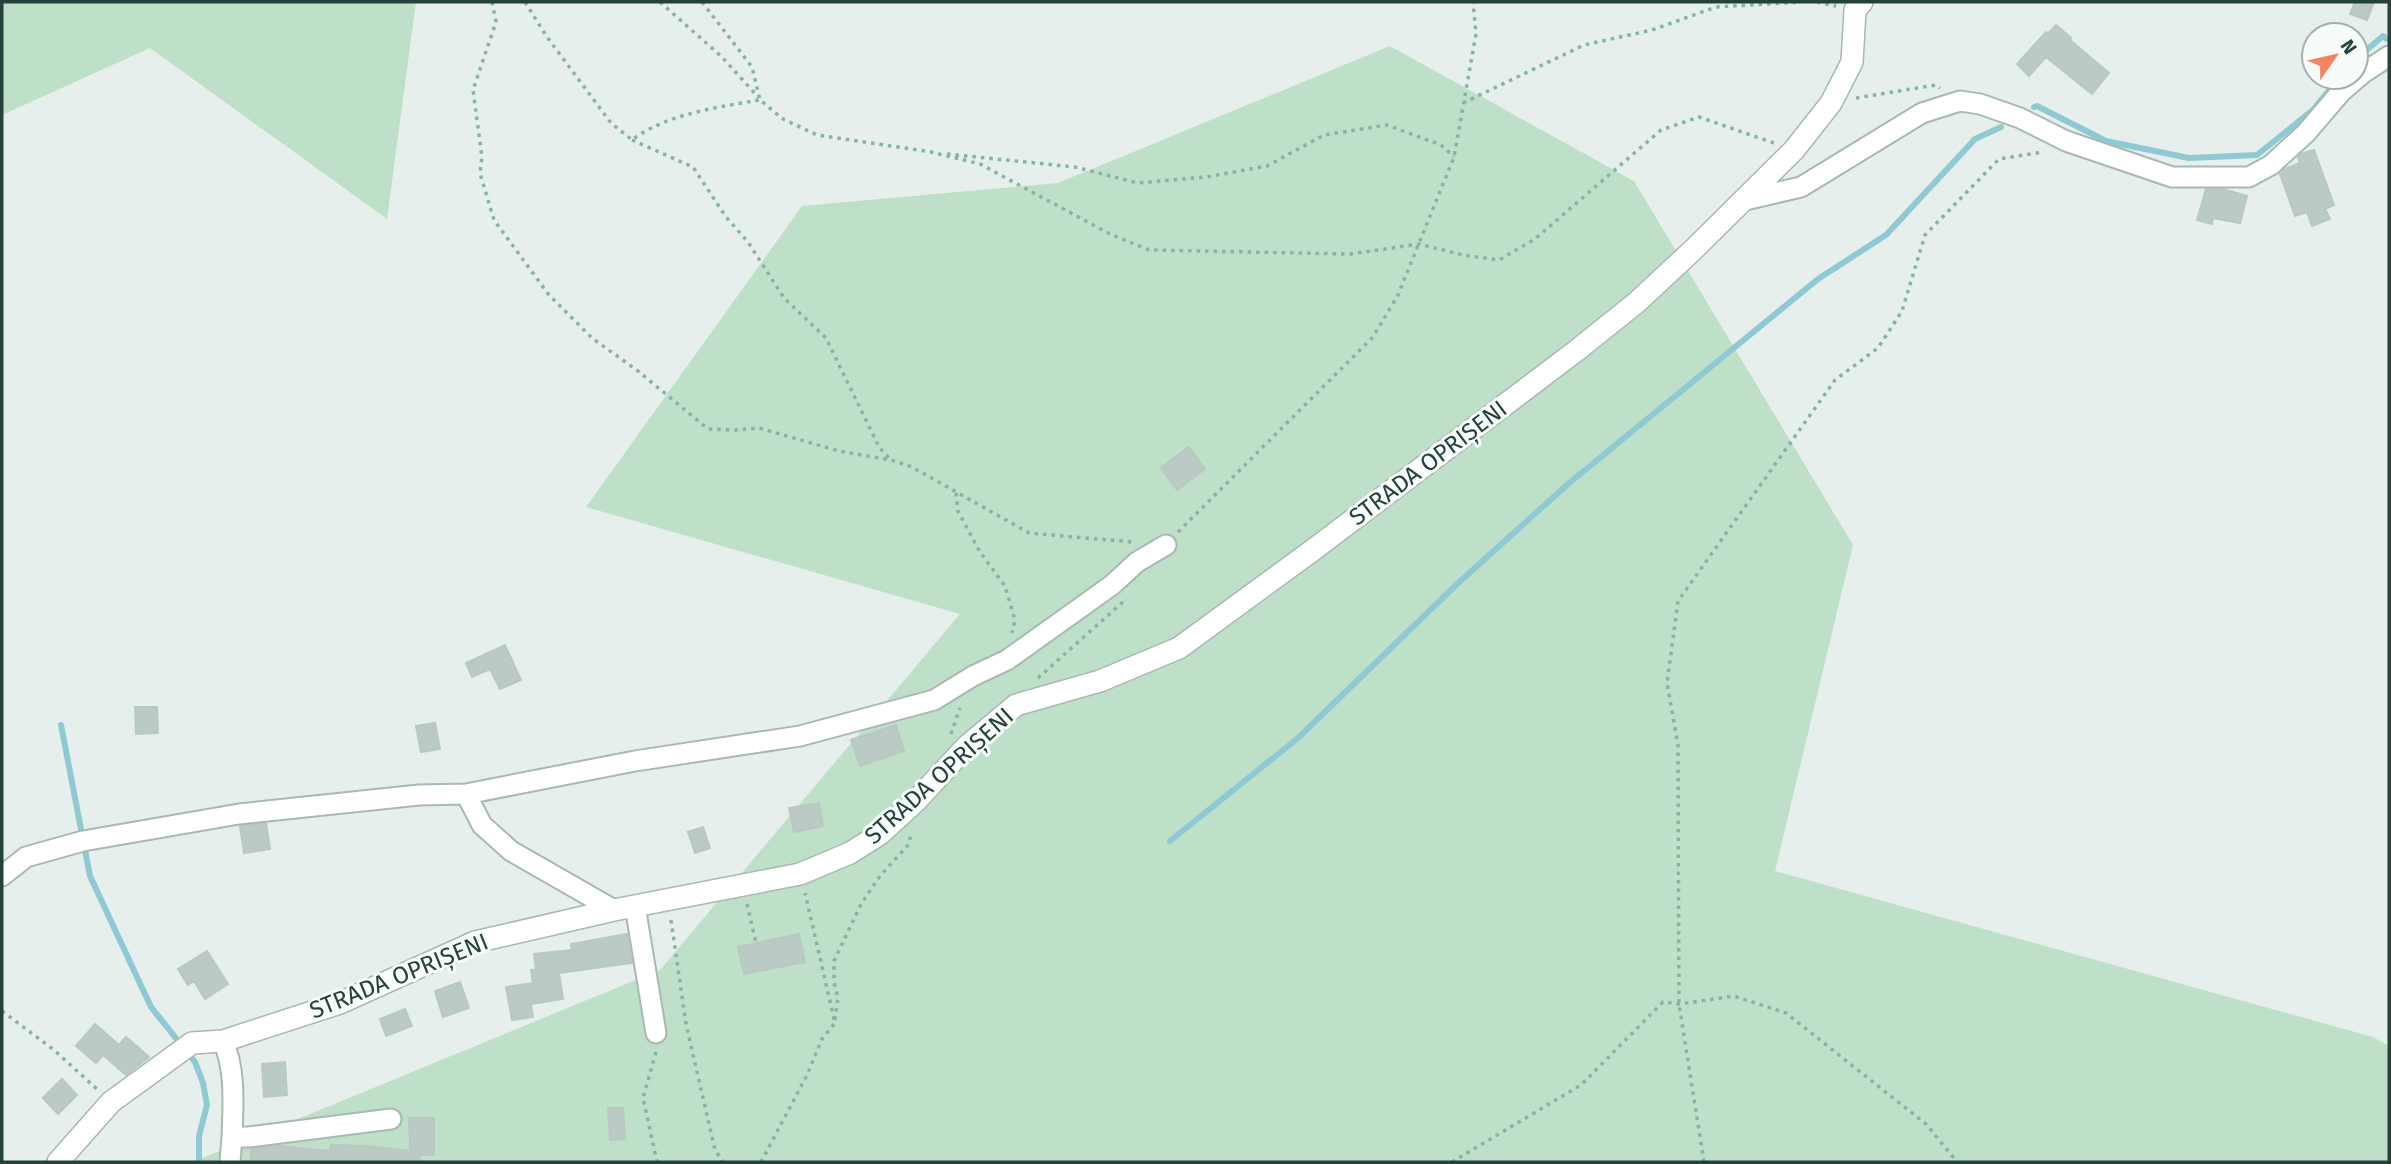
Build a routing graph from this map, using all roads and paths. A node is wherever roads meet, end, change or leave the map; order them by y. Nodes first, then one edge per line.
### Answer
1 (492, 2) edge
2 (525, 2) edge
3 (660, 2) edge
4 (702, 2) edge
5 (1473, 2) edge
6 (1801, 2) edge
7 (1862, 2) edge
8 (2389, 56) edge
9 (760, 100) junction
10 (1960, 101) junction
11 (1463, 103) junction
12 (1831, 103) junction
13 (632, 140) junction
14 (2080, 146) junction
15 (1794, 150) junction
16 (931, 152) junction
17 (1454, 157) junction
18 (1745, 200) junction
19 (1419, 244) junction
20 (891, 460) junction
21 (956, 493) junction
22 (1166, 545) junction
23 (1132, 592) dead end
24 (1007, 660) junction
25 (962, 702) dead end
26 (1016, 705) junction
27 (945, 770) junction
28 (466, 794) junction
29 (915, 802) junction
30 (800, 873) junction
31 (2, 876) edge
32 (743, 885) junction
33 (668, 900) junction
34 (625, 908) junction
35 (757, 943) dead end
36 (1679, 1004) junction
37 (2, 1012) edge
38 (835, 1023) junction
39 (656, 1033) joint
40 (223, 1041) junction
41 (111, 1102) junction
42 (391, 1119) dead end
43 (232, 1137) junction
44 (58, 1162) edge
45 (230, 1162) edge
46 (657, 1162) edge
47 (723, 1162) edge
48 (761, 1162) edge
49 (1452, 1162) edge
50 (1704, 1162) edge
51 (1957, 1162) edge

1 - 20 path
2 - 13 path
3 - 9 path
4 - 9 path
5 - 11 path
6 - 11 path
7 - 12 street, STRADA OPRIȘENI
8 - 14 street
9 - 13 path
9 - 16 path
10 - 12 path
10 - 14 street
10 - 18 street
11 - 17 path
12 - 15 street, STRADA OPRIȘENI
13 - 20 path
14 - 36 path
15 - 18 street, STRADA OPRIȘENI
15 - 19 path
16 - 17 path
16 - 19 path
17 - 19 path
18 - 26 street, STRADA OPRIȘENI
19 - 22 path
20 - 21 path
21 - 22 path
21 - 24 path
22 - 24 street
23 - 26 path
24 - 28 street
25 - 27 path
26 - 27 street, STRADA OPRIȘENI
27 - 29 street, STRADA OPRIȘENI
28 - 31 street
28 - 34 street
29 - 30 street, STRADA OPRIȘENI
29 - 38 path
30 - 32 street, STRADA OPRIȘENI
30 - 38 path
32 - 33 street, STRADA OPRIȘENI
32 - 35 path
33 - 34 street, STRADA OPRIȘENI
33 - 47 path
34 - 39 street
34 - 40 street, STRADA OPRIȘENI
36 - 49 path
36 - 50 path
36 - 51 path
37 - 41 path
38 - 48 path
39 - 46 path
40 - 41 street, STRADA OPRIȘENI
40 - 43 street
41 - 44 street, STRADA OPRIȘENI
42 - 43 street
43 - 45 street

